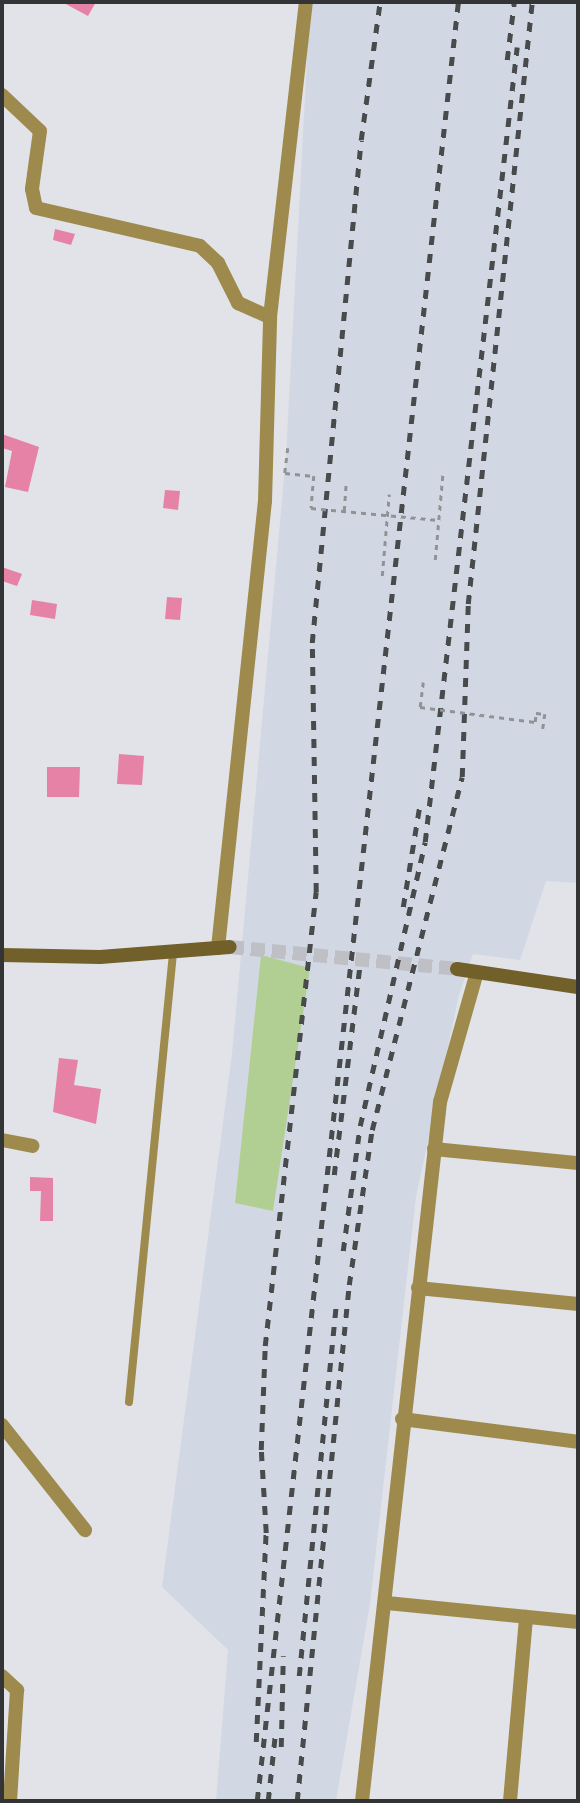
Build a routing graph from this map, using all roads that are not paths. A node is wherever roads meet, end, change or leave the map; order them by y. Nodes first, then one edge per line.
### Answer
1 (306, 2) edge
2 (2, 95) edge
3 (270, 317) junction
4 (173, 953) junction
5 (2, 955) edge
6 (457, 969) tunnel mouth
7 (477, 972) junction
8 (578, 987) edge
9 (2, 1140) edge
10 (32, 1146) dead end
11 (434, 1149) junction
12 (578, 1163) edge
13 (418, 1288) junction
14 (578, 1304) edge
15 (128, 1402) dead end
16 (402, 1419) junction
17 (2, 1425) edge
18 (578, 1442) edge
19 (85, 1530) dead end
20 (387, 1603) junction
21 (526, 1617) junction
22 (578, 1622) edge
23 (2, 1676) edge
24 (10, 1801) edge
25 (362, 1801) edge
26 (510, 1801) edge

1 - 3 street
2 - 3 street
3 - 4 street
4 - 5 street
4 - 15 lane
6 - 7 street
7 - 8 street
7 - 11 street
9 - 10 street
11 - 12 street
11 - 13 street
13 - 14 street
13 - 16 street
16 - 18 street
16 - 20 street
17 - 19 street
20 - 21 street
20 - 25 street
21 - 22 street
21 - 26 street
23 - 24 street

